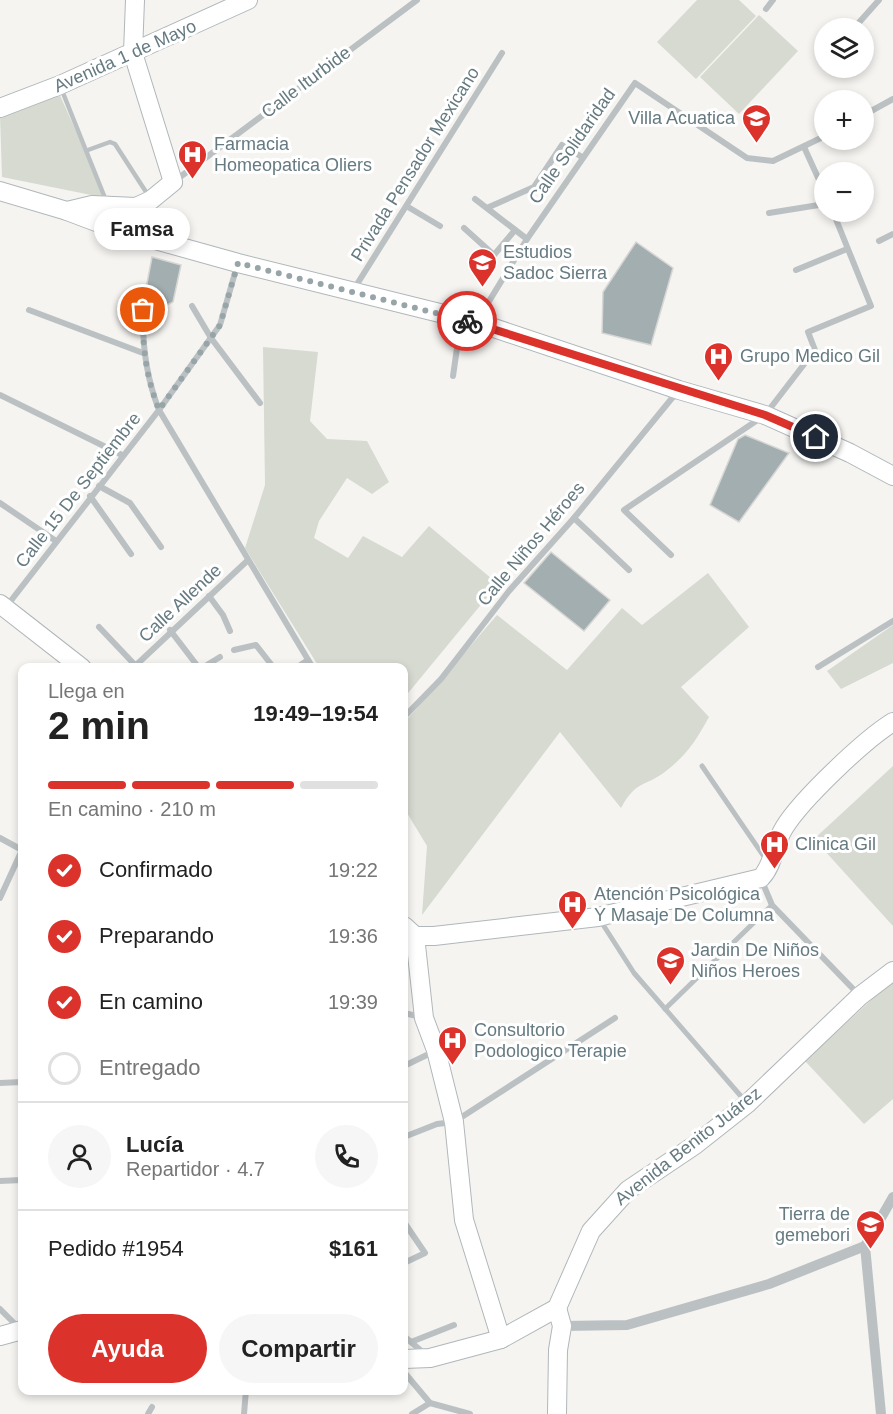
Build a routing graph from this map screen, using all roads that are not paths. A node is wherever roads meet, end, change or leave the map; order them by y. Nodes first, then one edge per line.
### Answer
1 (135, 0) edge
2 (248, 0) edge
3 (417, 0) edge
4 (773, 0) edge
5 (879, 0) edge
6 (766, 9) dead end
7 (863, 18) edge
8 (133, 53) junction
9 (502, 53) dead end
10 (60, 85) junction
11 (893, 99) edge
12 (0, 108) edge
13 (874, 109) edge
14 (814, 142) edge
15 (804, 147) junction
16 (88, 150) junction
17 (582, 157) junction
18 (814, 169) edge
19 (173, 182) junction
20 (0, 191) edge
21 (475, 199) dead end
22 (152, 200) junction
23 (108, 205) junction
24 (814, 206) edge
25 (408, 207) junction
26 (489, 207) junction
27 (67, 211) junction
28 (769, 213) dead end
29 (837, 222) edge
30 (440, 226) dead end
31 (464, 228) dead end
32 (515, 230) junction
33 (893, 234) edge
34 (527, 239) junction
35 (879, 241) dead end
36 (847, 249) junction
37 (238, 263) junction
38 (796, 270) dead end
39 (353, 291) junction
40 (192, 306) dead end
41 (29, 310) dead end
42 (143, 310) dead end
43 (469, 321) junction
44 (211, 338) junction
45 (143, 353) junction
46 (453, 376) dead end
47 (679, 390) junction
48 (0, 395) edge
49 (260, 402) dead end
50 (159, 410) junction
51 (765, 415) junction
52 (122, 455) junction
53 (893, 476) edge
54 (99, 486) junction
55 (90, 496) junction
56 (0, 503) edge
57 (573, 518) junction
58 (56, 541) junction
59 (161, 547) dead end
60 (131, 554) dead end
61 (671, 555) dead end
62 (247, 561) junction
63 (629, 570) dead end
64 (209, 596) junction
65 (2, 606) edge
66 (893, 621) edge
67 (99, 627) dead end
68 (170, 630) junction
69 (230, 631) dead end
70 (234, 650) dead end
71 (220, 657) dead end
72 (308, 660) junction
73 (76, 663) edge
74 (131, 663) edge
75 (137, 663) edge
76 (197, 663) edge
77 (210, 663) edge
78 (270, 663) edge
79 (304, 663) edge
80 (310, 663) edge
81 (818, 667) dead end
82 (408, 713) edge
83 (889, 727) edge
84 (702, 766) dead end
85 (0, 838) edge
86 (18, 848) edge
87 (18, 859) edge
88 (765, 872) junction
89 (0, 898) edge
90 (772, 905) junction
91 (598, 917) junction
92 (409, 931) edge
93 (893, 971) edge
94 (860, 996) junction
95 (665, 1010) junction
96 (408, 1014) edge
97 (424, 1018) junction
98 (615, 1018) dead end
99 (436, 1050) junction
100 (408, 1064) edge
101 (18, 1082) edge
102 (0, 1083) edge
103 (747, 1104) junction
104 (454, 1122) junction
105 (408, 1135) edge
106 (18, 1180) edge
107 (0, 1181) edge
108 (893, 1197) edge
109 (408, 1228) edge
110 (865, 1246) junction
111 (408, 1261) edge
112 (557, 1308) junction
113 (0, 1309) edge
114 (454, 1325) dead end
115 (18, 1326) edge
116 (562, 1326) junction
117 (18, 1331) edge
118 (0, 1336) edge
119 (501, 1339) junction
120 (408, 1350) edge
121 (408, 1351) edge
122 (408, 1377) edge
123 (246, 1395) edge
124 (430, 1403) junction
125 (152, 1407) dead end
126 (148, 1414) edge
127 (244, 1414) edge
128 (412, 1414) edge
129 (470, 1414) edge
130 (557, 1414) edge
131 (881, 1414) edge

1 - 8 main road
2 - 8 main road, Avenida 1 de Mayo
3 - 19 street, Calle Iturbide
4 - 6 street
5 - 7 street
8 - 10 main road, Avenida 1 de Mayo
8 - 19 main road
9 - 25 street, Privada Pensador Mexicano
10 - 12 main road, Avenida 1 de Mayo
10 - 16 lane
11 - 13 street
14 - 15 street, Calle Solidaridad
15 - 17 street, Calle Solidaridad
15 - 18 street
16 - 22 lane
16 - 23 lane
17 - 26 street
17 - 34 street, Calle Solidaridad
19 - 22 main road, Calle Iturbide
20 - 27 main road
21 - 26 street
22 - 23 main road, Calle Iturbide
23 - 27 main road, Calle Iturbide
24 - 28 street
25 - 30 street
25 - 39 street, Privada Pensador Mexicano
26 - 32 street
27 - 37 main road
29 - 36 street
31 - 32 street
32 - 34 street
33 - 35 street
34 - 43 street, Calle Solidaridad
36 - 38 street
36 - 51 street
37 - 39 main road
37 - 44 street, Calle 15 De Septiembre
39 - 43 main road
40 - 44 street
41 - 45 street
42 - 45 street
43 - 46 street
43 - 47 main road
44 - 49 street
44 - 50 street, Calle 15 De Septiembre
45 - 50 street
47 - 51 main road
47 - 57 street, Calle Niños Héroes
48 - 52 street
50 - 52 street, Calle 15 De Septiembre
50 - 62 street
51 - 53 main road
51 - 61 street
52 - 54 street, Calle 15 De Septiembre
54 - 55 street, Calle 15 De Septiembre
54 - 59 street
55 - 58 street, Calle 15 De Septiembre
55 - 60 street
56 - 58 street
57 - 63 street
57 - 82 street, Calle Niños Héroes
58 - 65 street, Calle 15 De Septiembre
62 - 64 street, Calle Allende
62 - 72 street
64 - 68 street, Calle Allende
64 - 69 street
65 - 73 main road
66 - 81 street
67 - 74 street
68 - 75 street, Calle Allende
68 - 76 street
70 - 78 street
71 - 77 street
72 - 79 street
72 - 80 street
83 - 88 main road
84 - 88 street
85 - 86 street
87 - 89 street
88 - 90 street
88 - 91 main road
90 - 94 street
90 - 95 street
91 - 92 main road
91 - 95 street
92 - 97 main road
93 - 94 main road, Avenida Benito Juárez
94 - 103 main road, Avenida Benito Juárez
95 - 103 street
96 - 97 street
97 - 99 main road
98 - 104 street
99 - 100 street
99 - 104 main road
101 - 102 street
103 - 112 main road, Avenida Benito Juárez
104 - 105 street
104 - 119 main road
106 - 107 street
108 - 110 street
109 - 111 street
110 - 116 street
110 - 131 street
112 - 116 main road
112 - 119 main road
113 - 115 street
114 - 120 street
116 - 130 main road
117 - 118 main road
119 - 121 main road
122 - 124 street
123 - 127 street
124 - 128 street
124 - 129 street
125 - 126 street

